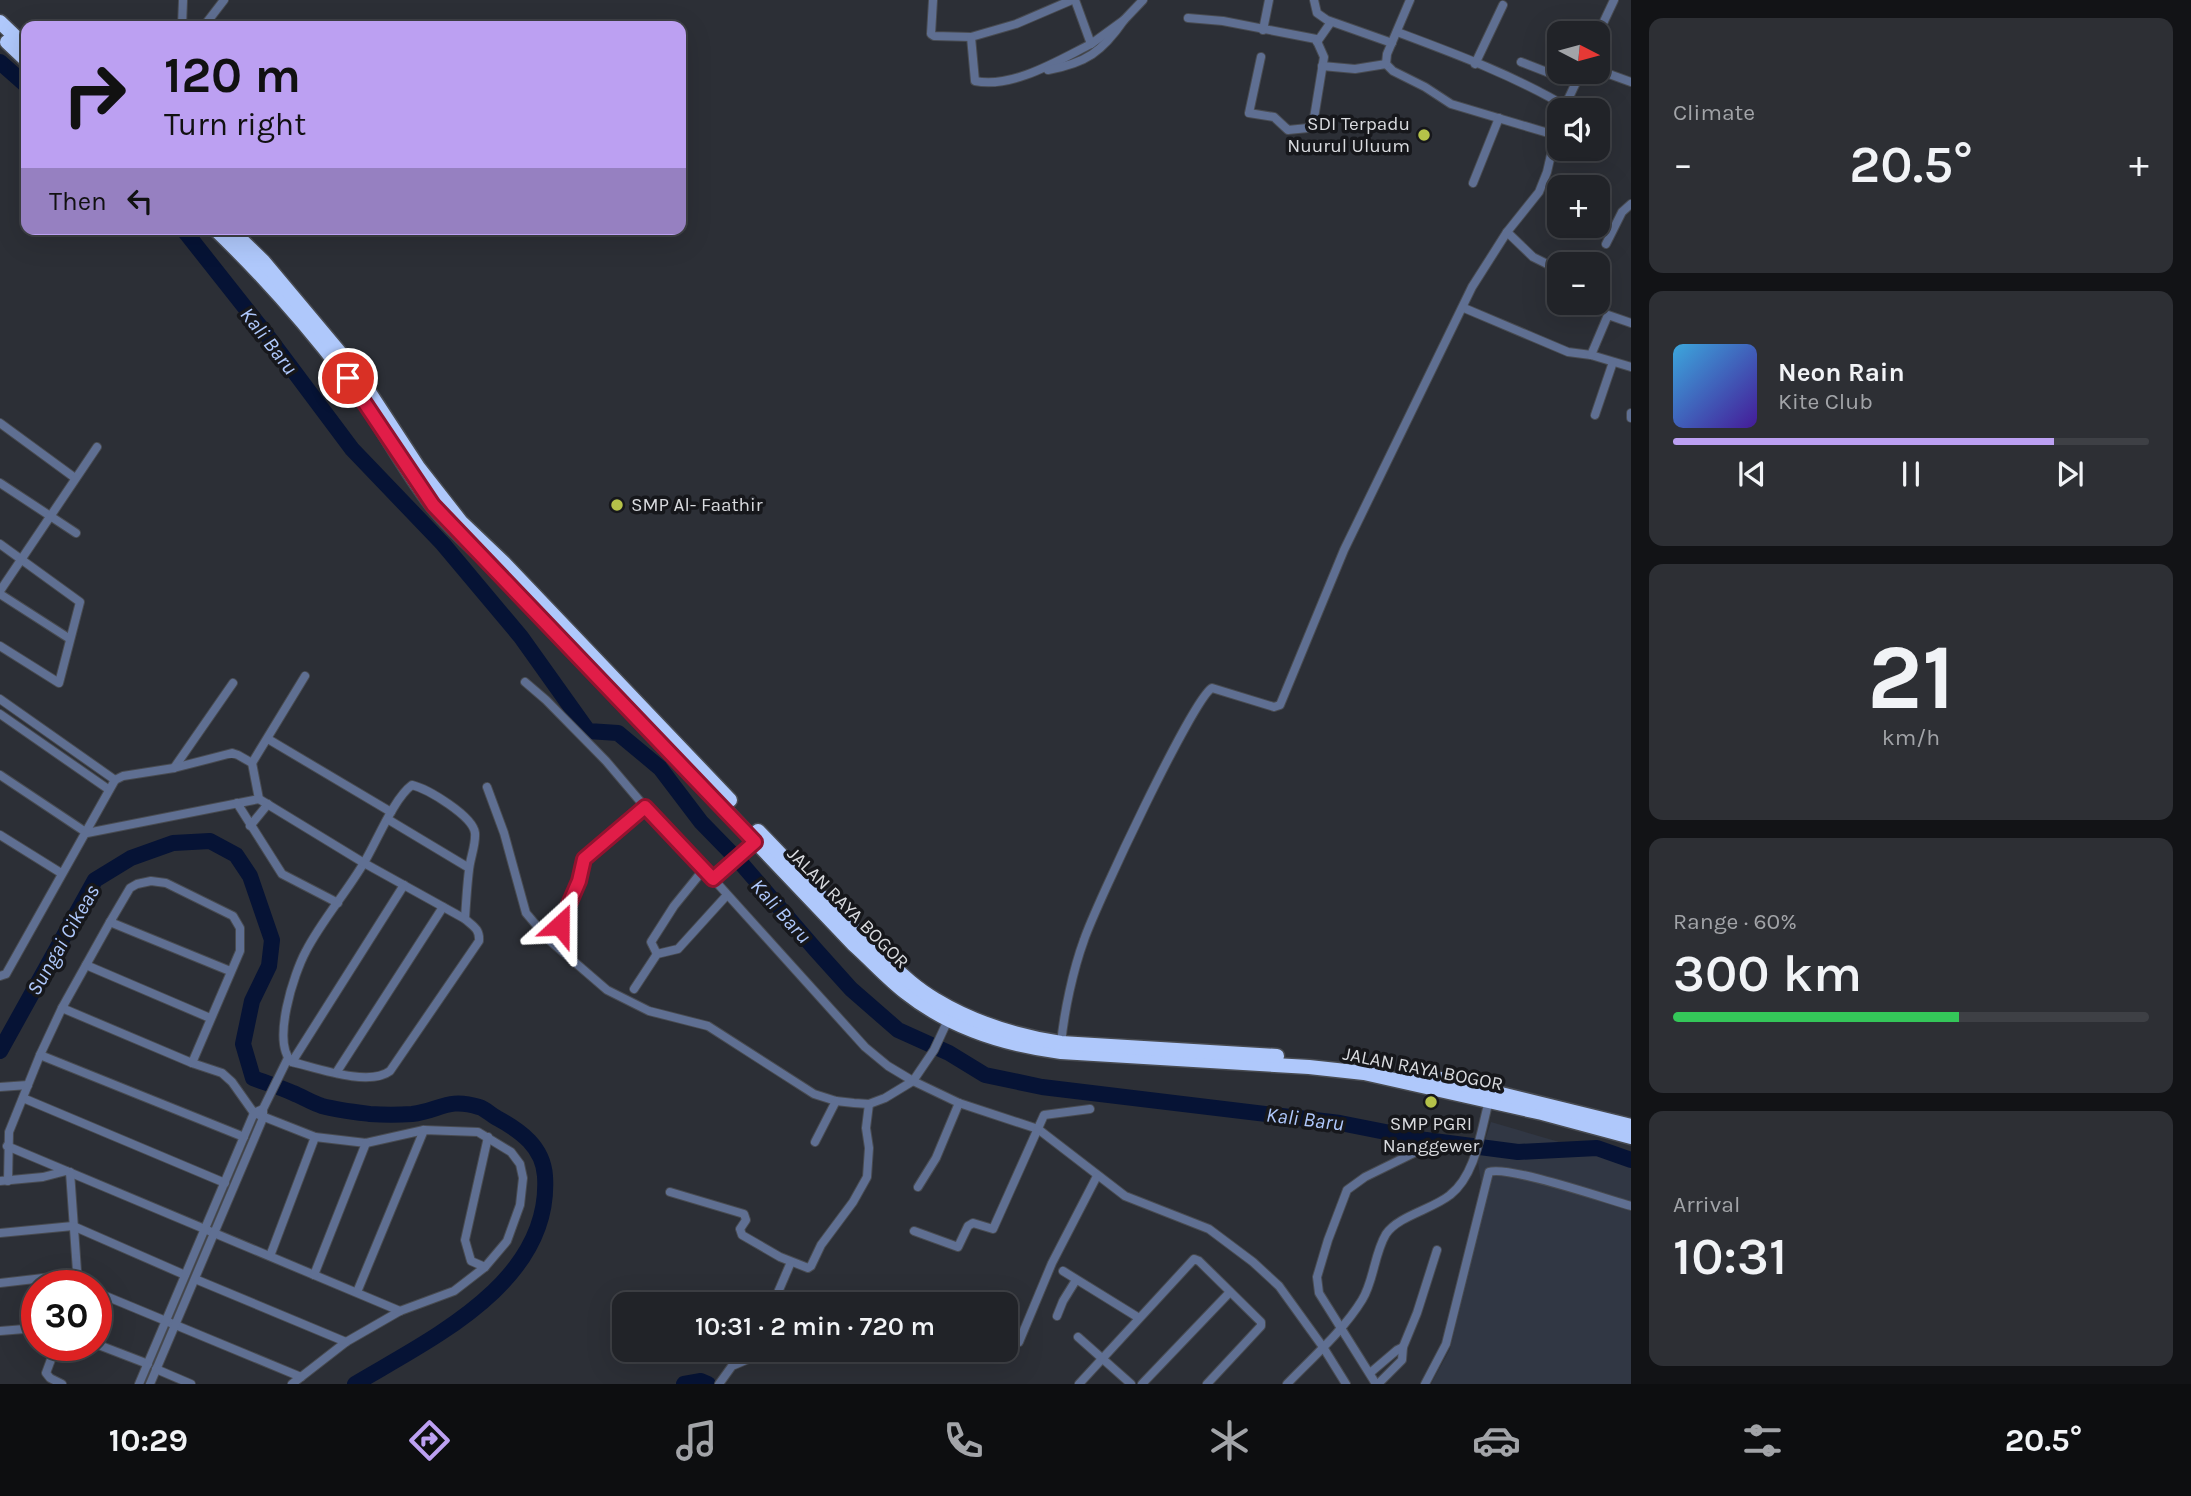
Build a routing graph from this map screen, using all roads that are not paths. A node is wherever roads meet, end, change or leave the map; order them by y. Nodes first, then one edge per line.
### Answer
1 (183, 0) edge
2 (224, 0) edge
3 (933, 0) edge
4 (1074, 0) edge
5 (1143, 0) edge
6 (1269, 0) edge
7 (1410, 0) edge
8 (1614, 0) edge
9 (1312, 1) edge
10 (1503, 5) dead end
11 (1188, 18) dead end
12 (1124, 20) junction
13 (182, 21) edge
14 (208, 21) edge
15 (1604, 21) edge
16 (0, 22) edge
17 (1331, 22) junction
18 (1263, 30) junction
19 (1397, 32) junction
20 (0, 36) edge
21 (971, 37) junction
22 (21, 42) edge
23 (1317, 42) junction
24 (1392, 43) junction
25 (1091, 44) junction
26 (21, 55) edge
27 (1261, 57) dead end
28 (1521, 62) dead end
29 (1386, 64) junction
30 (1475, 64) junction
31 (1322, 65) junction
32 (1038, 71) junction
33 (1547, 72) edge
34 (1610, 74) edge
35 (1631, 82) edge
36 (1548, 98) edge
37 (1499, 118) junction
38 (1547, 133) edge
39 (1549, 161) edge
40 (1473, 183) dead end
41 (1631, 204) edge
42 (1507, 232) junction
43 (221, 235) edge
44 (236, 235) edge
45 (1606, 244) dead end
46 (1547, 264) edge
47 (1464, 308) junction
48 (1630, 319) edge
49 (1591, 355) junction
50 (1613, 362) junction
51 (1631, 368) edge
52 (1595, 415) dead end
53 (0, 423) edge
54 (97, 447) dead end
55 (75, 478) junction
56 (0, 483) edge
57 (49, 517) junction
58 (76, 533) dead end
59 (0, 544) edge
60 (21, 559) junction
61 (0, 593) edge
62 (70, 639) junction
63 (0, 646) edge
64 (305, 676) dead end
65 (525, 682) dead end
66 (233, 683) dead end
67 (0, 699) edge
68 (0, 714) edge
69 (268, 739) junction
70 (252, 764) junction
71 (174, 768) junction
72 (0, 775) edge
73 (115, 780) junction
74 (487, 787) dead end
75 (108, 789) junction
76 (259, 799) junction
77 (237, 803) junction
78 (268, 804) junction
79 (645, 807) junction
80 (390, 816) junction
81 (250, 826) junction
82 (87, 833) junction
83 (0, 835) edge
84 (755, 842) junction
85 (364, 863) junction
86 (469, 868) junction
87 (704, 869) junction
88 (61, 873) junction
89 (713, 879) junction
90 (404, 885) junction
91 (727, 895) junction
92 (338, 903) junction
93 (443, 907) junction
94 (465, 919) junction
95 (110, 922) junction
96 (550, 940) junction
97 (657, 954) junction
98 (86, 965) junction
99 (230, 971) junction
100 (0, 976) edge
101 (634, 989) dead end
102 (62, 1008) junction
103 (210, 1018) junction
104 (948, 1020) junction
105 (1061, 1047) junction
106 (40, 1055) junction
107 (290, 1060) junction
108 (192, 1063) junction
109 (336, 1073) junction
110 (913, 1081) junction
111 (28, 1085) junction
112 (0, 1087) edge
113 (23, 1098) junction
114 (836, 1101) junction
115 (1489, 1102) junction
116 (959, 1103) junction
117 (869, 1104) junction
118 (1090, 1109) dead end
119 (260, 1113) junction
120 (1631, 1126) edge
121 (1038, 1129) junction
122 (424, 1130) junction
123 (5, 1132) edge
124 (244, 1137) junction
125 (315, 1137) junction
126 (488, 1137) junction
127 (1631, 1137) edge
128 (366, 1143) junction
129 (815, 1143) dead end
130 (7, 1146) junction
131 (1418, 1151) dead end
132 (68, 1172) junction
133 (1097, 1176) junction
134 (4, 1181) edge
135 (225, 1183) junction
136 (918, 1187) dead end
137 (670, 1192) dead end
138 (1631, 1206) edge
139 (73, 1226) junction
140 (205, 1230) junction
141 (914, 1231) dead end
142 (0, 1233) edge
143 (214, 1234) junction
144 (1437, 1250) dead end
145 (270, 1256) junction
146 (791, 1262) junction
147 (485, 1267) junction
148 (78, 1270) edge
149 (1063, 1271) dead end
150 (186, 1275) junction
151 (314, 1275) junction
152 (195, 1279) junction
153 (1076, 1280) junction
154 (21, 1281) edge
155 (0, 1283) edge
156 (357, 1292) junction
157 (778, 1292) edge
158 (1230, 1292) junction
159 (112, 1299) edge
160 (400, 1311) junction
161 (1057, 1316) dead end
162 (1139, 1318) junction
163 (166, 1321) junction
164 (175, 1325) junction
165 (1342, 1326) junction
166 (21, 1329) edge
167 (0, 1331) edge
168 (1078, 1337) dead end
169 (346, 1342) junction
170 (1019, 1342) dead end
171 (1323, 1346) junction
172 (1403, 1347) junction
173 (112, 1351) edge
174 (1104, 1358) junction
175 (50, 1361) edge
176 (741, 1362) edge
177 (152, 1367) junction
178 (1370, 1373) junction
179 (301, 1377) junction
180 (62, 1384) edge
181 (139, 1384) edge
182 (150, 1384) edge
183 (191, 1384) edge
184 (292, 1384) edge
185 (719, 1384) edge
186 (1079, 1384) edge
187 (1131, 1384) edge
188 (1142, 1384) edge
189 (1207, 1384) edge
190 (1287, 1384) edge
191 (1346, 1384) edge
192 (1377, 1384) edge
193 (1425, 1384) edge

1 - 13 street
2 - 14 street
3 - 21 street
4 - 21 street
4 - 25 street
5 - 12 street
6 - 18 street
7 - 19 street
8 - 15 street
9 - 17 street
10 - 30 street
11 - 18 street
12 - 25 street
12 - 32 street
16 - 22 highway
17 - 23 street
17 - 24 street
18 - 23 street
19 - 24 street
19 - 30 street
20 - 26 highway
21 - 32 street
23 - 31 street
24 - 29 street
25 - 32 street
27 - 31 street
28 - 33 street
29 - 31 street
29 - 37 street
30 - 36 street
34 - 35 street
37 - 38 street
37 - 40 street
39 - 42 street
41 - 45 street
42 - 46 street
42 - 47 street
43 - 84 highway, JALAN RAYA BOGOR
44 - 105 highway, JALAN RAYA BOGOR
47 - 49 street
47 - 105 street
48 - 49 street
49 - 50 street
50 - 51 street
50 - 52 street
53 - 55 street
54 - 55 street
55 - 57 street
56 - 57 street
57 - 58 street
57 - 60 street
59 - 60 street
60 - 61 street
60 - 62 street
61 - 62 street
62 - 63 street
64 - 69 street
65 - 79 street
66 - 71 street
67 - 73 street
68 - 75 street
69 - 70 street
69 - 80 street
70 - 71 street
70 - 76 street
71 - 73 street
72 - 82 street
73 - 75 street
74 - 96 street
75 - 82 street
76 - 77 street
76 - 78 street
77 - 81 street
77 - 82 street
78 - 81 street
78 - 85 street
79 - 87 street
79 - 96 street
80 - 85 street
80 - 86 street
80 - 86 street
81 - 92 street
82 - 88 street
83 - 88 street
84 - 89 street
84 - 104 highway, JALAN RAYA BOGOR
85 - 90 street
85 - 92 street
86 - 94 street
87 - 89 street
87 - 97 street
88 - 100 street
89 - 91 street
90 - 93 street
90 - 107 street
91 - 97 street
91 - 110 street
92 - 107 street
93 - 94 street
93 - 109 street
94 - 109 street
95 - 98 street
95 - 99 street
95 - 99 street
96 - 114 street
97 - 101 street
98 - 102 street
98 - 103 street
99 - 103 street
102 - 106 street
102 - 108 street
103 - 108 street
104 - 105 highway, JALAN RAYA BOGOR
104 - 110 street
105 - 115 highway, JALAN RAYA BOGOR
106 - 111 street
106 - 124 street
107 - 109 street
107 - 119 street
108 - 119 street
110 - 116 street
110 - 117 street
111 - 112 street
111 - 113 street
113 - 123 street
113 - 135 street
114 - 117 street
114 - 129 street
115 - 120 highway, JALAN RAYA BOGOR
115 - 127 highway, JALAN RAYA BOGOR
115 - 165 street
116 - 121 street
116 - 136 street
117 - 146 street
118 - 121 street
119 - 124 street
119 - 125 street
119 - 143 street
121 - 133 street
121 - 141 street
122 - 126 street
122 - 128 street
122 - 156 street
123 - 130 street
124 - 135 street
125 - 128 street
125 - 145 street
126 - 147 street
126 - 147 street
128 - 151 street
130 - 132 street
130 - 134 street
131 - 165 street
132 - 134 street
132 - 139 street
132 - 140 street
133 - 170 street
133 - 171 street
135 - 140 street
137 - 146 street
138 - 193 street
139 - 142 street
139 - 148 street
139 - 150 street
140 - 143 street
140 - 150 street
143 - 145 street
143 - 152 street
144 - 172 street
145 - 151 street
146 - 157 street
147 - 160 street
149 - 153 street
150 - 163 street
151 - 156 street
152 - 164 street
152 - 169 street
153 - 161 street
153 - 162 street
154 - 155 street
156 - 160 street
158 - 162 street
158 - 188 street
158 - 189 street
159 - 163 street
160 - 169 street
162 - 174 street
163 - 164 street
163 - 177 street
164 - 177 street
164 - 179 street
165 - 171 street
165 - 178 street
166 - 167 street
168 - 174 street
169 - 179 street
171 - 190 street
171 - 191 street
172 - 178 street
172 - 192 street
173 - 177 street
174 - 186 street
174 - 187 street
175 - 180 street
176 - 185 street
177 - 181 street
177 - 182 street
177 - 183 street
178 - 192 street
179 - 184 street

